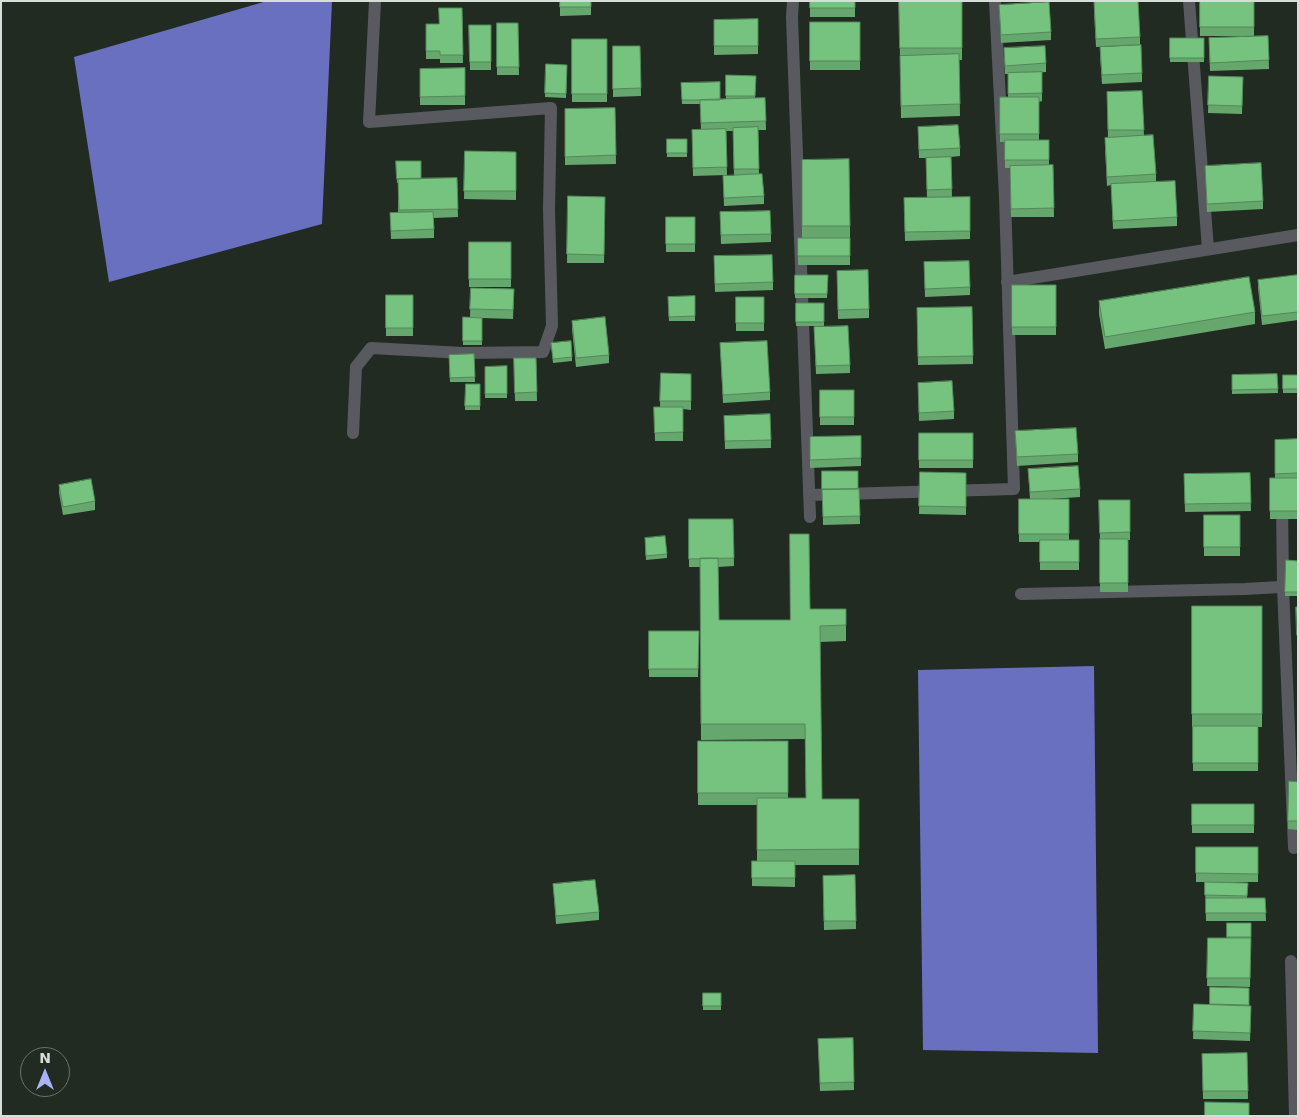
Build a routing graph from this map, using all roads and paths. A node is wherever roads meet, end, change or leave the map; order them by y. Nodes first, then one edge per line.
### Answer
1 (375, 1) edge
2 (793, 1) edge
3 (995, 1) edge
4 (1189, 1) edge
5 (1298, 235) edge
6 (1208, 249) junction
7 (1007, 282) junction
8 (353, 433) dead end
9 (1282, 490) edge
10 (809, 495) junction
11 (810, 516) dead end
12 (1298, 586) edge
13 (1283, 587) junction
14 (1021, 594) dead end
15 (1294, 848) dead end
16 (1291, 961) dead end
17 (1295, 1116) edge

1 - 8 street
2 - 10 street
3 - 7 street
4 - 6 street
5 - 6 street
6 - 7 street
7 - 10 street
9 - 13 street
10 - 11 street
12 - 13 street
13 - 14 street
13 - 15 street
16 - 17 street

